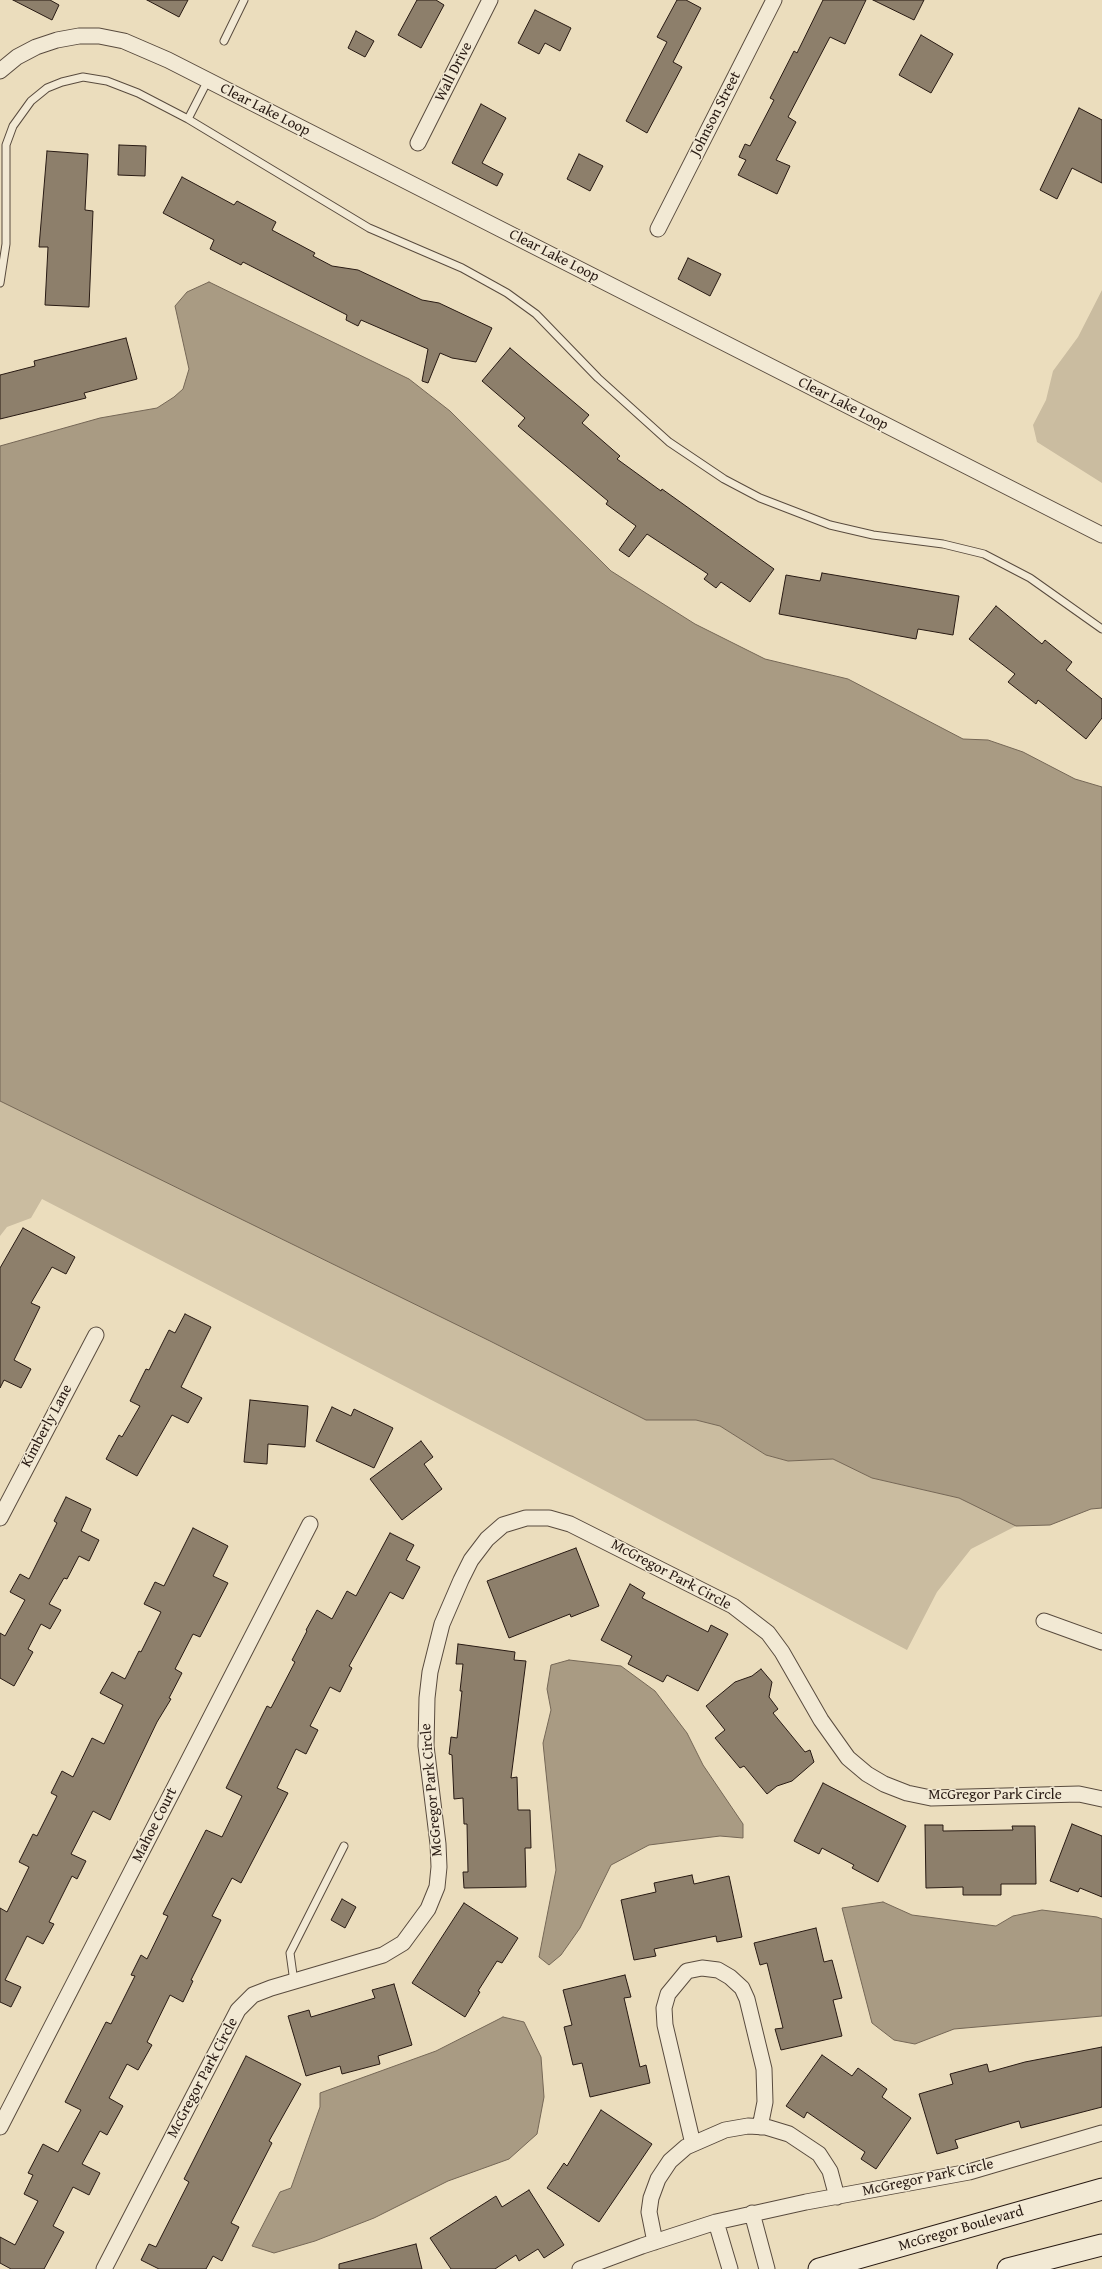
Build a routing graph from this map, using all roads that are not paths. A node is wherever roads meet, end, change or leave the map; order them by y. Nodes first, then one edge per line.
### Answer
1 (244, 0) edge
2 (490, 0) edge
3 (774, 0) edge
4 (224, 41) dead end
5 (0, 71) edge
6 (208, 80) junction
7 (188, 119) junction
8 (418, 143) dead end
9 (658, 229) dead end
10 (0, 283) edge
11 (1102, 535) edge
12 (1102, 629) edge
13 (96, 1335) dead end
14 (0, 1518) edge
15 (310, 1524) dead end
16 (1044, 1621) dead end
17 (1102, 1642) edge
18 (1102, 1798) edge
19 (344, 1846) dead end
20 (294, 1982) junction
21 (0, 2127) edge
22 (760, 2127) junction
23 (1102, 2133) edge
24 (693, 2144) junction
25 (1102, 2189) edge
26 (837, 2197) junction
27 (752, 2213) junction
28 (716, 2222) junction
29 (655, 2242) junction
30 (1102, 2245) edge
31 (104, 2269) edge
32 (580, 2269) edge
33 (730, 2269) edge
34 (767, 2269) edge
35 (819, 2269) edge
36 (1008, 2269) edge

1 - 4 lane
2 - 8 street, Wall Drive
3 - 9 street, Johnson Street
5 - 6 street, Clear Lake Loop
6 - 7 lane
6 - 11 street, Clear Lake Loop
7 - 10 lane
7 - 12 lane
13 - 14 street, Kimberly Lane
15 - 21 street, Mahoe Court
16 - 17 street
18 - 20 street, McGregor Park Circle
19 - 20 lane
20 - 31 street, McGregor Park Circle
22 - 24 street
22 - 24 street
22 - 26 street
23 - 26 street, McGregor Park Circle
24 - 29 street
25 - 35 main road, McGregor Boulevard
26 - 27 street, McGregor Park Circle
27 - 28 street, McGregor Park Circle
27 - 34 street
28 - 29 street, McGregor Park Circle
28 - 33 street
29 - 32 street, McGregor Park Circle
30 - 36 main road

